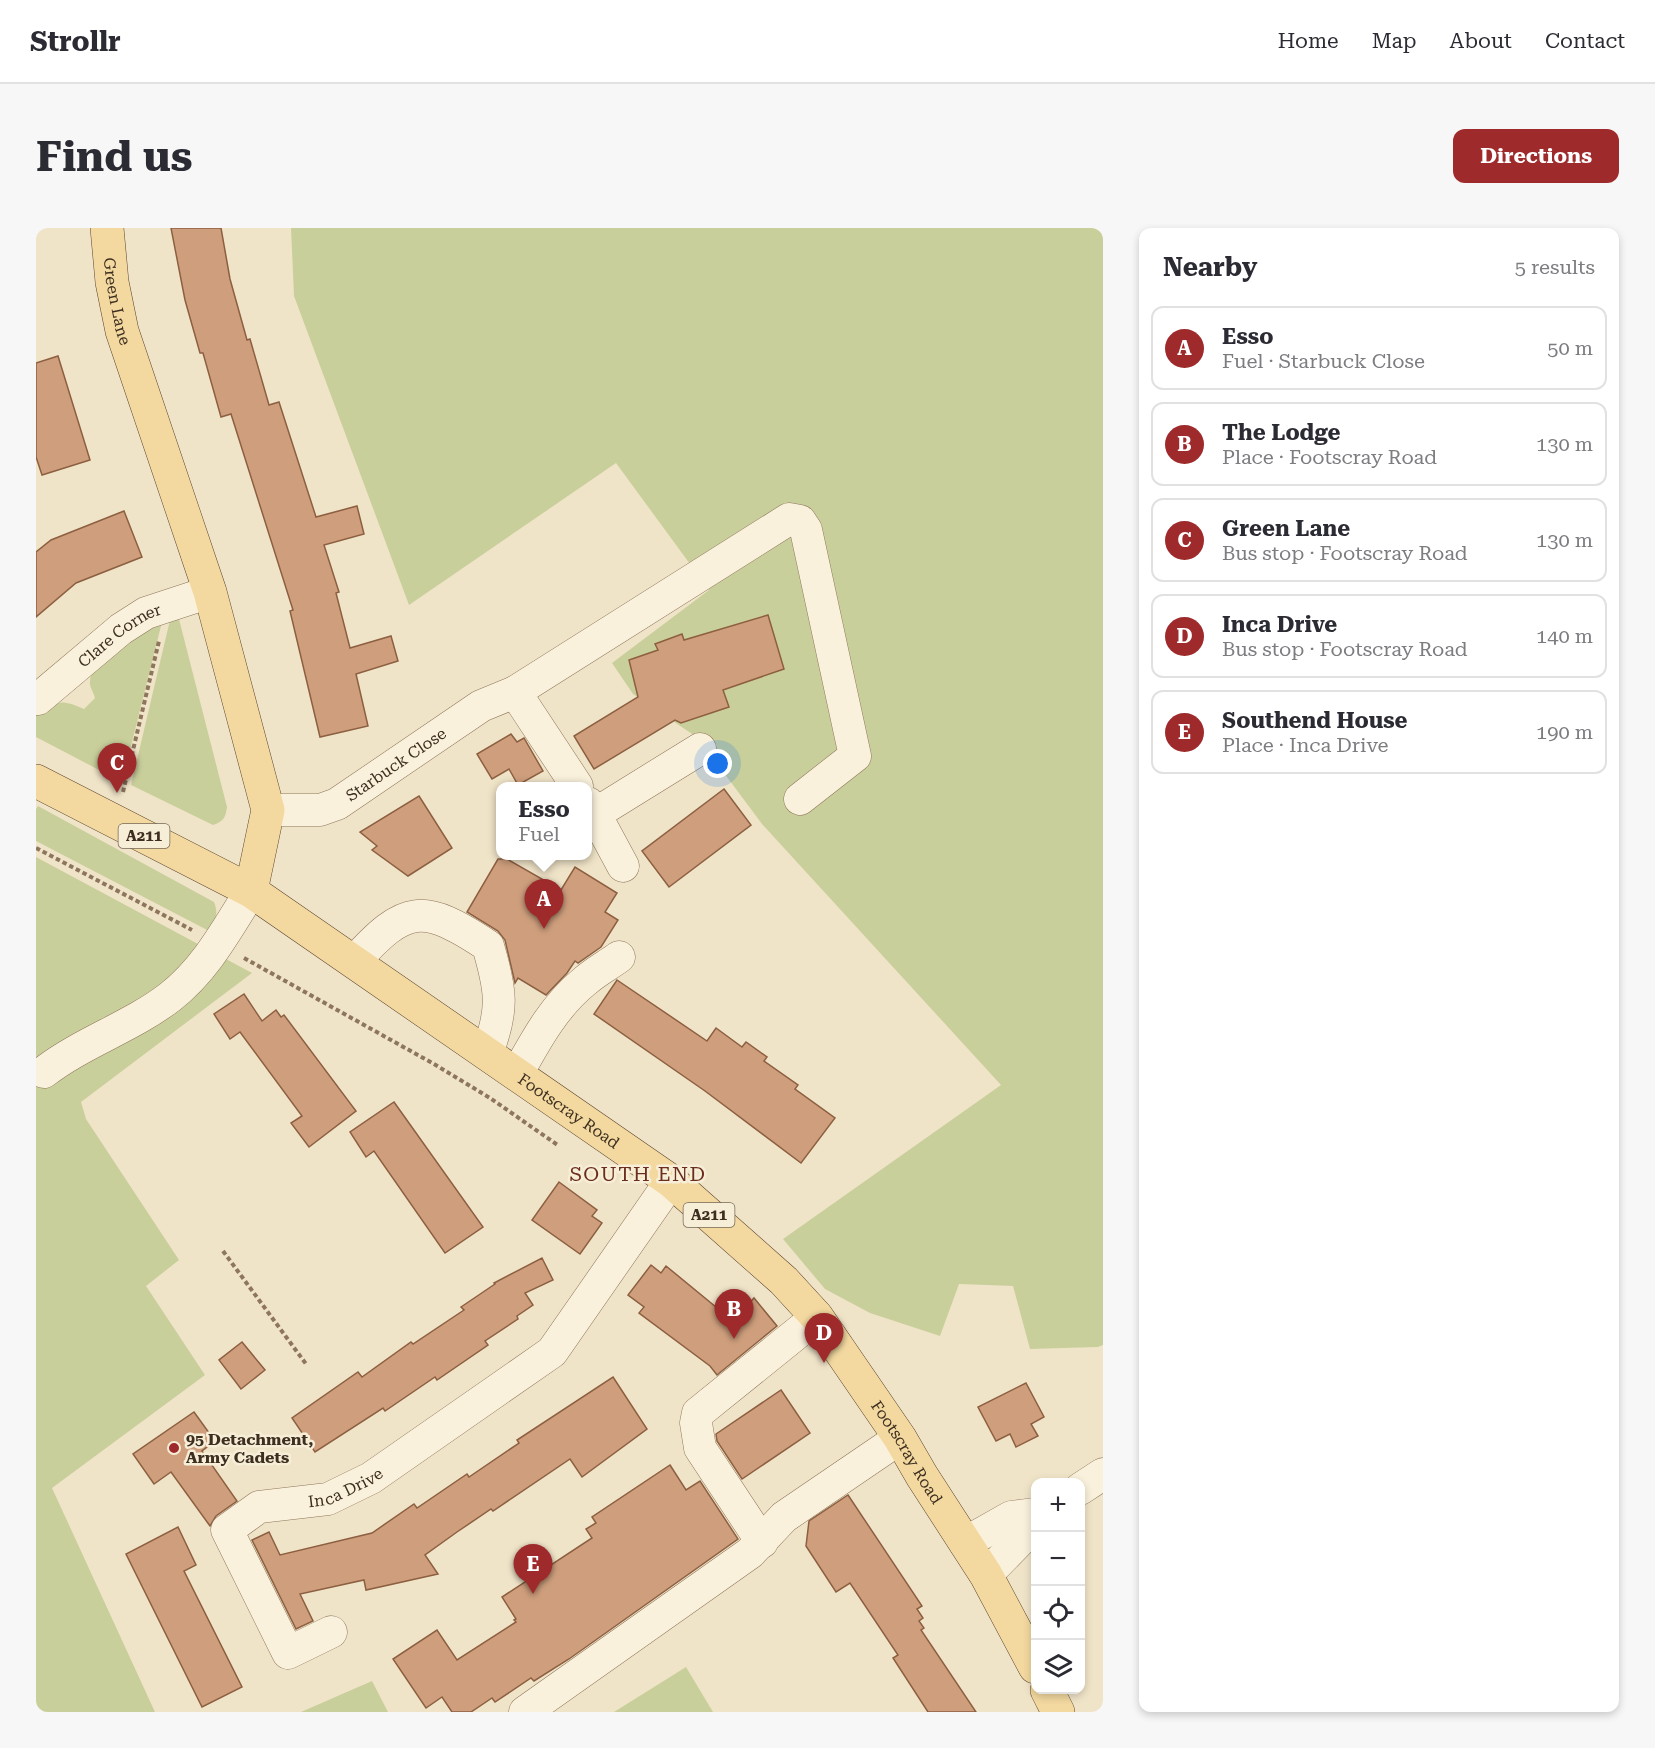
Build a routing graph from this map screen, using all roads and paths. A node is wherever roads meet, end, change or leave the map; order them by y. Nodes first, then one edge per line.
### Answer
1 (106, 228) edge
2 (210, 592) junction
3 (168, 604) junction
4 (515, 692) junction
5 (38, 699) dead end
6 (700, 749) dead end
7 (36, 781) edge
8 (574, 782) edge
9 (800, 798) dead end
10 (592, 807) edge
11 (268, 810) junction
12 (592, 810) edge
13 (116, 822) junction
14 (36, 848) edge
15 (623, 866) dead end
16 (251, 891) junction
17 (218, 944) junction
18 (620, 957) dead end
19 (354, 962) junction
20 (487, 1053) junction
21 (44, 1072) dead end
22 (517, 1074) junction
23 (559, 1146) dead end
24 (671, 1181) junction
25 (223, 1251) dead end
26 (817, 1317) junction
27 (306, 1364) dead end
28 (900, 1438) junction
29 (1103, 1474) edge
30 (1085, 1486) edge
31 (1031, 1515) edge
32 (1031, 1525) edge
33 (762, 1542) junction
34 (965, 1543) junction
35 (986, 1575) junction
36 (331, 1632) dead end
37 (1031, 1659) edge
38 (1049, 1694) edge
39 (525, 1712) edge
40 (1058, 1712) edge

1 - 2 main road, Green Lane
2 - 3 street, Clare Corner
2 - 11 main road, Green Lane
3 - 5 street, Clare Corner
3 - 13 path
4 - 8 street
4 - 9 street, Starbuck Close
4 - 11 street, Starbuck Close
6 - 10 street
7 - 13 main road, Footscray Road / A211
11 - 16 main road, Green Lane
12 - 15 street
13 - 16 main road, Footscray Road / A211
14 - 17 path
16 - 17 street
16 - 19 main road, Footscray Road / A211
17 - 21 street
17 - 23 path
18 - 22 street
19 - 20 main road, Footscray Road / A211
19 - 20 street
20 - 22 main road, Footscray Road / A211
22 - 24 main road, Footscray Road / A211
24 - 26 main road, Footscray Road / A211
24 - 36 street, Inca Drive
25 - 27 path
26 - 28 main road, Footscray Road / A211
26 - 33 street
28 - 33 street
28 - 34 main road, Footscray Road / A211
29 - 30 street
31 - 34 street
32 - 35 street
33 - 39 street
34 - 35 main road, Footscray Road / A211
35 - 37 main road, Footscray Road / A211
38 - 40 main road

